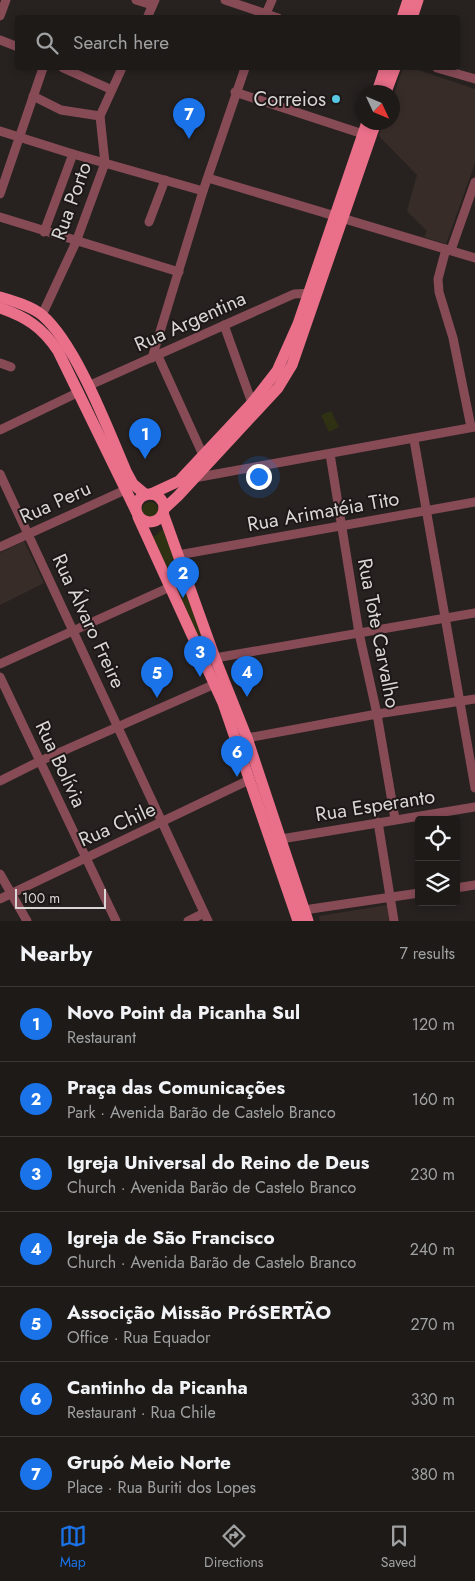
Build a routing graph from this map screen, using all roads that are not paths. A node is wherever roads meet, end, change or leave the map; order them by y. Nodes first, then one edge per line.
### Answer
1 (6, 0) edge
2 (136, 0) edge
3 (225, 0) edge
4 (272, 0) edge
5 (408, 0) edge
6 (418, 0) edge
7 (154, 3) edge
8 (148, 15) edge
9 (262, 15) edge
10 (265, 15) edge
11 (403, 15) edge
12 (413, 15) edge
13 (0, 16) edge
14 (0, 40) edge
15 (15, 46) edge
16 (42, 70) edge
17 (68, 70) edge
18 (121, 70) edge
19 (244, 70) edge
20 (384, 70) edge
21 (393, 70) edge
22 (444, 70) edge
23 (475, 79) edge
24 (379, 85) edge
25 (388, 85) edge
26 (110, 89) junction
27 (235, 92) junction
28 (33, 96) junction
29 (100, 116) junction
30 (364, 130) edge
31 (373, 130) edge
32 (0, 131) edge
33 (363, 134) junction
34 (19, 137) junction
35 (73, 154) junction
36 (105, 163) junction
37 (208, 178) junction
38 (165, 180) junction
39 (475, 182) edge
40 (203, 191) junction
41 (0, 194) edge
42 (0, 217) edge
43 (339, 218) junction
44 (149, 222) dead end
45 (44, 232) junction
46 (76, 242) junction
47 (448, 250) junction
48 (475, 258) edge
49 (178, 272) junction
50 (312, 293) junction
51 (0, 297) edge
52 (0, 308) edge
53 (42, 315) junction
54 (224, 325) junction
55 (155, 357) junction
56 (0, 363) edge
57 (11, 367) dead end
58 (83, 389) junction
59 (252, 403) junction
60 (473, 427) edge
61 (0, 430) edge
62 (414, 440) junction
63 (330, 454) junction
64 (203, 455) junction
65 (0, 474) edge
66 (193, 478) junction
67 (125, 490) junction
68 (148, 495) junction
69 (475, 502) edge
70 (426, 510) junction
71 (163, 511) junction
72 (137, 514) junction
73 (342, 526) junction
74 (28, 533) junction
75 (0, 547) edge
76 (178, 556) junction
77 (170, 587) junction
78 (475, 613) edge
79 (446, 618) junction
80 (74, 629) junction
81 (360, 633) junction
82 (215, 658) junction
83 (0, 664) edge
84 (0, 676) edge
85 (215, 684) junction
86 (475, 699) edge
87 (461, 702) junction
88 (377, 714) junction
89 (119, 726) junction
90 (248, 738) junction
91 (40, 761) junction
92 (249, 780) junction
93 (0, 781) edge
94 (475, 788) edge
95 (475, 807) edge
96 (395, 819) junction
97 (163, 822) junction
98 (378, 822) junction
99 (281, 839) junction
100 (85, 857) junction
101 (0, 874) edge
102 (475, 884) edge
103 (460, 887) edge
104 (10, 894) junction
105 (415, 894) edge
106 (390, 898) junction
107 (0, 899) edge
108 (306, 915) edge
109 (206, 917) edge
110 (27, 921) edge
111 (116, 921) edge
112 (188, 921) edge
113 (298, 921) edge
114 (394, 921) edge

1 - 13 street
2 - 7 street
3 - 9 street
4 - 10 street
5 - 11 main road
6 - 12 main road
7 - 8 street
14 - 15 street
16 - 28 street
17 - 26 street
18 - 26 street, Rua Porto
19 - 27 street
20 - 24 main road
21 - 25 main road
22 - 23 street
26 - 29 street, Rua Porto
27 - 33 street
27 - 37 street
28 - 29 street
28 - 34 street
29 - 36 street, Rua Porto
30 - 33 main road
31 - 43 main road
32 - 34 street
33 - 43 main road
34 - 35 street
34 - 41 street
35 - 36 street
35 - 45 street
36 - 38 street
36 - 46 street, Rua Porto
37 - 40 street
37 - 43 street
38 - 40 street
38 - 44 street
39 - 47 street
40 - 49 street
42 - 45 street
43 - 47 street
43 - 50 main road
45 - 46 street
46 - 49 street
46 - 53 street, Rua Porto
47 - 48 street
47 - 60 street
49 - 55 street
50 - 54 street, Rua Argentina
50 - 59 main road
50 - 66 main road
51 - 53 main road
52 - 58 main road
53 - 58 main road
54 - 55 street, Rua Argentina
54 - 59 street
55 - 58 street, Rua Argentina
55 - 64 street
56 - 57 street
58 - 61 street, Rua Argentina
58 - 67 main road
58 - 68 main road
59 - 64 main road
60 - 62 street
62 - 63 street
62 - 70 street
63 - 66 street
63 - 73 street, Rua Tote Carvalho
64 - 68 main road
65 - 74 street, Rua Álvaro Freire
66 - 71 main road
67 - 72 main road
67 - 74 street, Rua Peru
68 - 71 main road
68 - 72 main road
69 - 70 street, Rua Arimatéia Tito
70 - 73 street, Rua Arimatéia Tito
70 - 79 street
71 - 72 main road
71 - 76 main road
72 - 77 main road
73 - 76 street, Rua Arimatéia Tito
73 - 81 street, Rua Tote Carvalho
74 - 75 street, Rua Peru
74 - 80 street, Rua Álvaro Freire
76 - 82 main road
77 - 80 street
77 - 85 main road
78 - 79 street
79 - 81 street
79 - 87 street
80 - 83 street
80 - 89 street, Rua Álvaro Freire
81 - 82 street
81 - 88 street, Rua Tote Carvalho
82 - 90 main road
84 - 91 street, Rua Bolívia
85 - 89 street
85 - 92 main road
86 - 87 street
87 - 88 street
87 - 94 street
88 - 90 street
88 - 96 street, Rua Tote Carvalho
89 - 91 street
89 - 97 street, Rua Álvaro Freire
90 - 99 main road
91 - 93 street
91 - 100 street, Rua Bolívia
92 - 97 street, Rua Chile
92 - 113 main road
95 - 96 street, Rua Esperanto
96 - 98 street, Rua Esperanto
97 - 100 street, Rua Chile
97 - 109 street, Rua Álvaro Freire
98 - 99 street, Rua Esperanto
98 - 106 street
99 - 108 main road
100 - 104 street, Rua Chile
100 - 111 street, Rua Bolívia
101 - 104 street
102 - 103 street
104 - 107 street, Rua Chile
104 - 110 street
105 - 106 street
106 - 108 street
106 - 114 street
109 - 112 street

